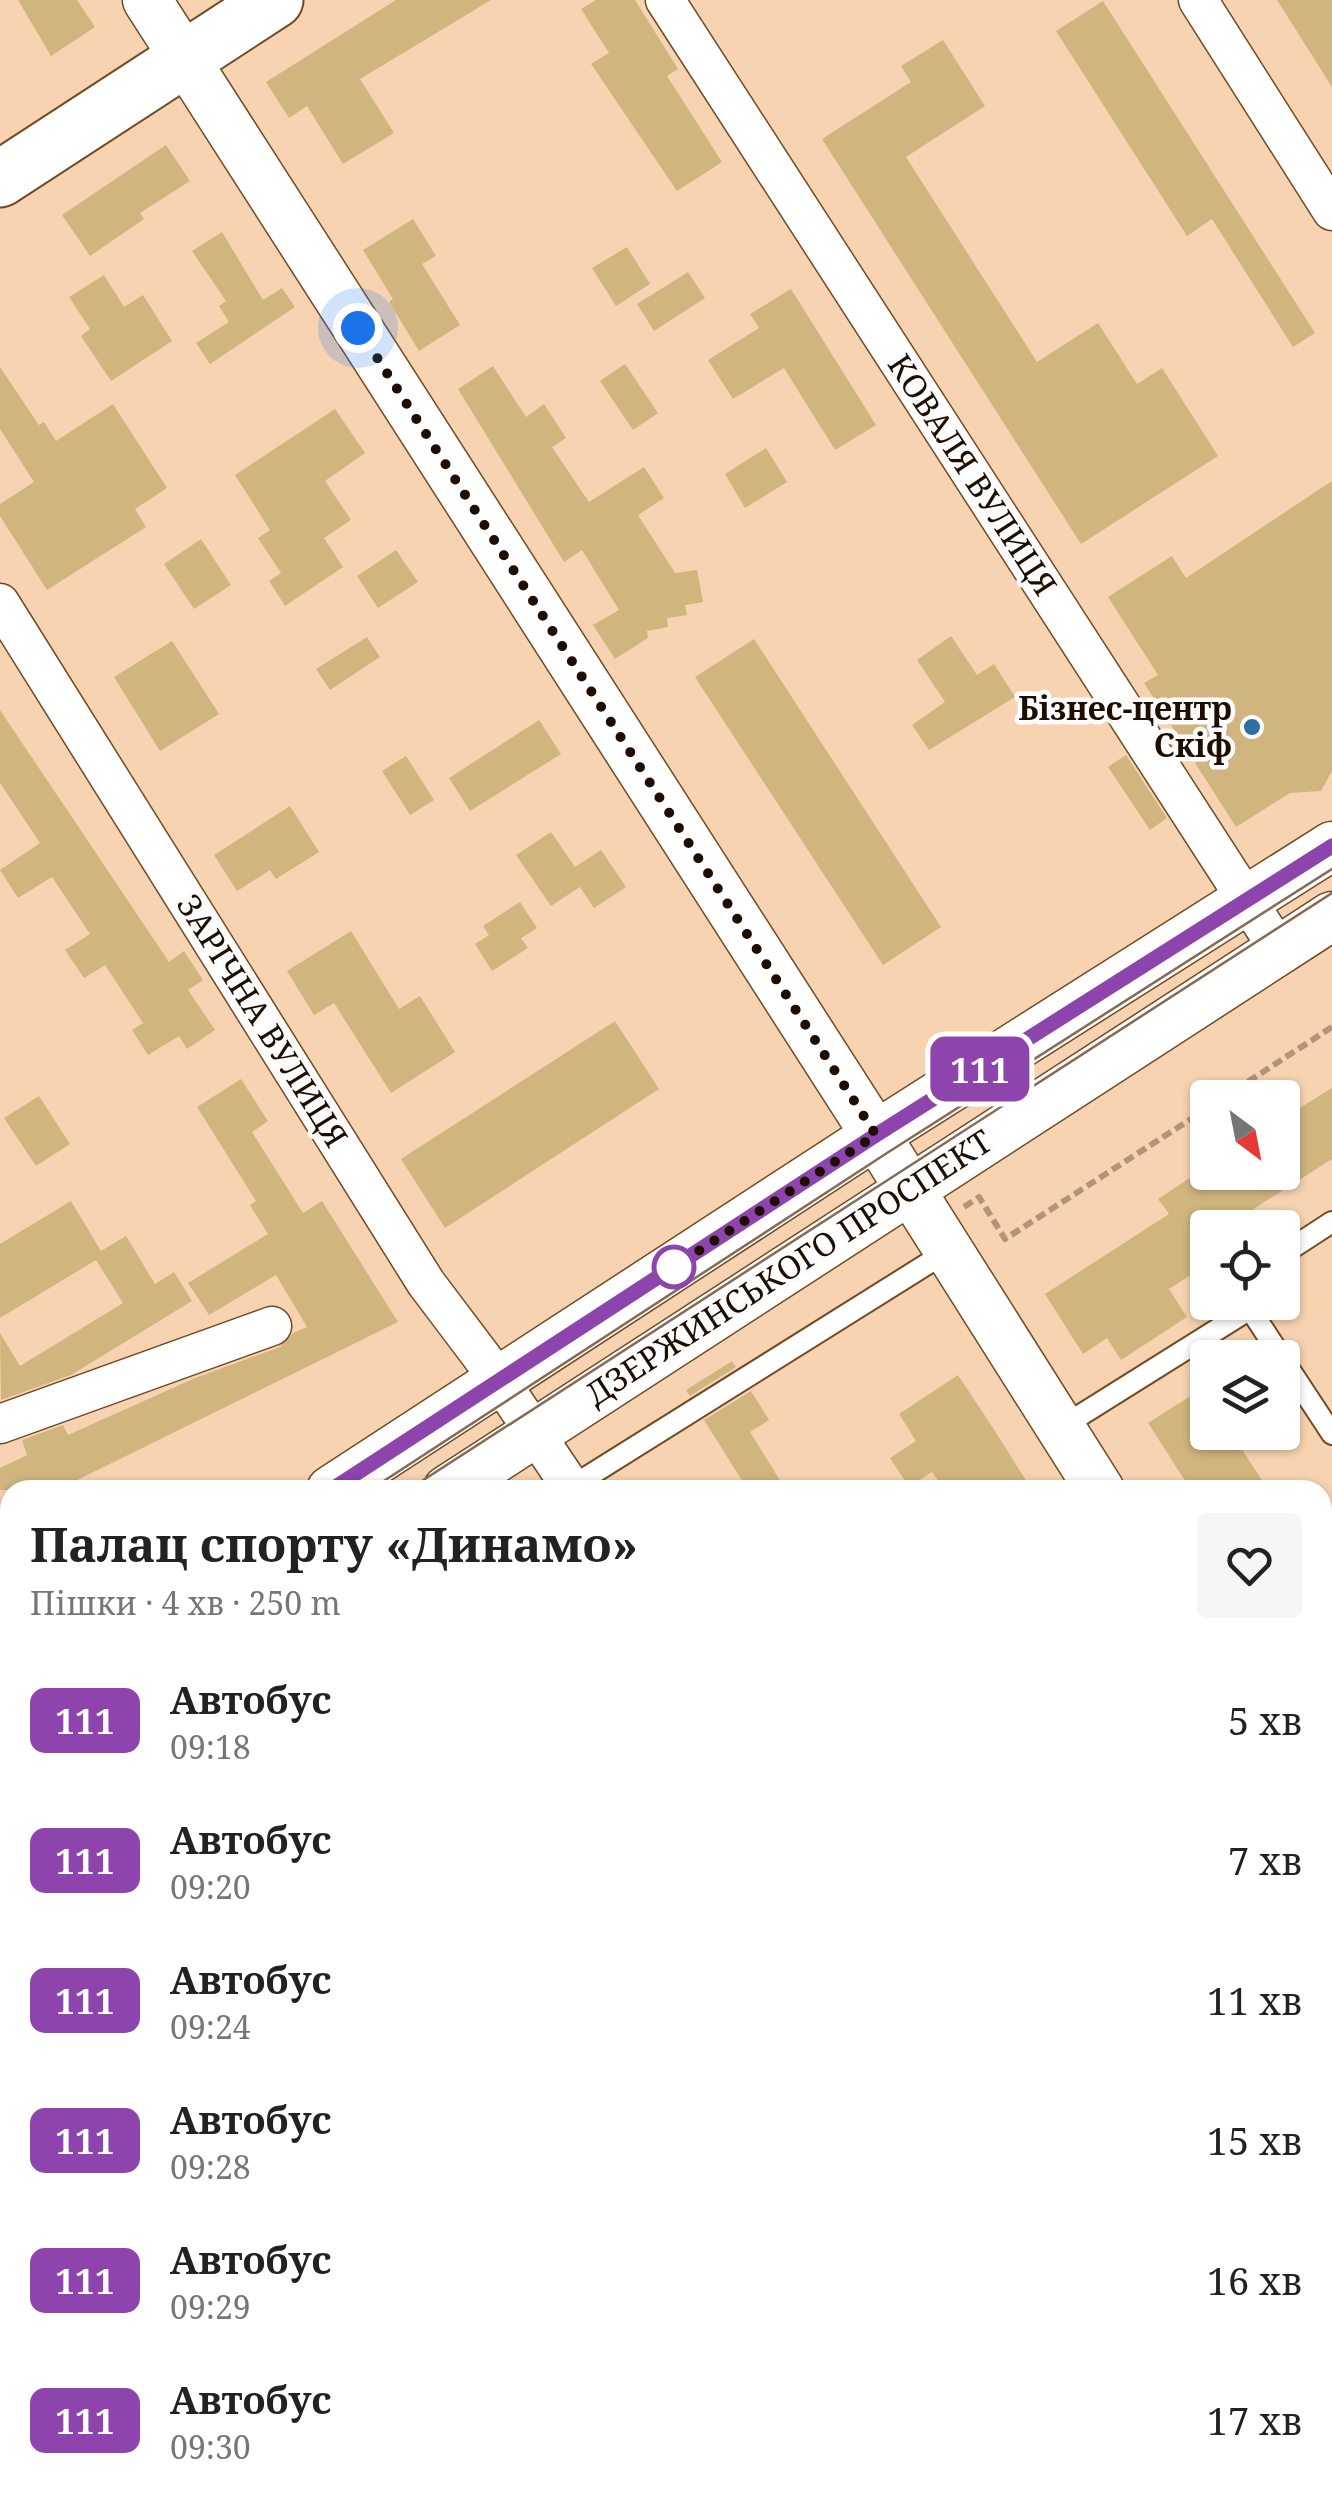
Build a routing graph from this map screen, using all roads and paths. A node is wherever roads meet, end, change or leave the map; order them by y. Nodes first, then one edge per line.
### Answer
1 (147, 0) edge
2 (275, 0) edge
3 (665, 0) edge
4 (1198, 0) edge
5 (185, 58) junction
6 (0, 179) edge
7 (1332, 212) edge
8 (0, 603) edge
9 (1332, 846) edge
10 (1246, 901) junction
11 (1332, 916) edge
12 (1279, 950) junction
13 (1332, 1026) edge
14 (1250, 1080) edge
15 (876, 1135) junction
16 (910, 1190) junction
17 (1332, 1222) edge
18 (1300, 1243) edge
19 (948, 1251) junction
20 (1230, 1320) edge
21 (272, 1326) dead end
22 (500, 1381) junction
23 (1300, 1385) edge
24 (0, 1424) edge
25 (1060, 1428) junction
26 (534, 1433) junction
27 (1332, 1434) edge
28 (346, 1480) edge
29 (462, 1480) edge
30 (566, 1480) edge
31 (585, 1480) edge
32 (1094, 1480) edge

1 - 5 street
2 - 5 main road
3 - 10 street, КОВАЛЯ ВУЛИЦЯ
4 - 7 street
5 - 6 main road
5 - 15 street
8 - 22 street, ЗАРІЧНА ВУЛИЦЯ
9 - 10 street, ДЗЕРЖИНСЬКОГО ПРОСПЕКТ
10 - 12 street, КОВАЛЯ ВУЛИЦЯ
10 - 15 street, ДЗЕРЖИНСЬКОГО ПРОСПЕКТ
11 - 12 street, ДЗЕРЖИНСЬКОГО ПРОСПЕКТ
12 - 16 street, ДЗЕРЖИНСЬКОГО ПРОСПЕКТ
13 - 14 path
15 - 16 street
15 - 22 street, ДЗЕРЖИНСЬКОГО ПРОСПЕКТ
16 - 19 street
16 - 26 street, ДЗЕРЖИНСЬКОГО ПРОСПЕКТ
17 - 18 lane
19 - 25 street
19 - 31 lane
20 - 25 lane
21 - 24 street
22 - 26 street, ЗАРІЧНА ВУЛИЦЯ
22 - 28 street, ДЗЕРЖИНСЬКОГО ПРОСПЕКТ
23 - 27 lane
25 - 32 street
26 - 29 street, ДЗЕРЖИНСЬКОГО ПРОСПЕКТ
26 - 30 street, ЗАРІЧНА ВУЛИЦЯ

